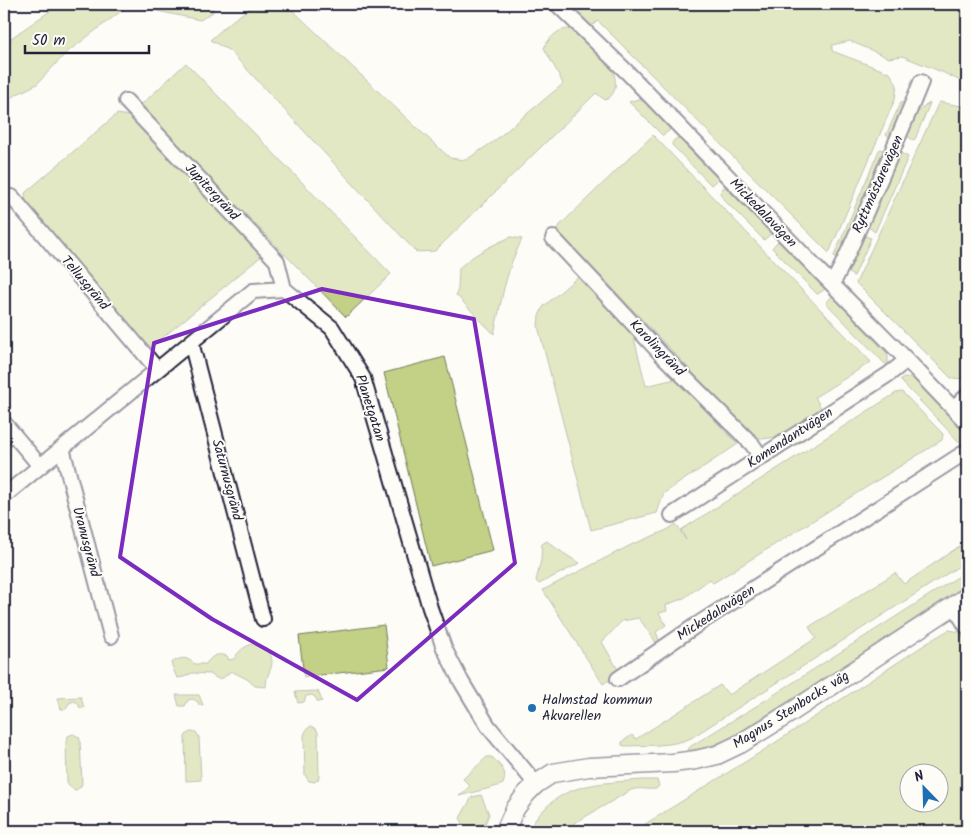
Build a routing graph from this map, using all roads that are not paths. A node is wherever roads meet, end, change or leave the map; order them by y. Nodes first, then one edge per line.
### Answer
1 (557, 4) edge
2 (921, 82) dead end
3 (126, 101) dead end
4 (12, 197) dead end
5 (553, 238) dead end
6 (832, 284) junction
7 (284, 289) junction
8 (191, 342) junction
9 (907, 360) junction
10 (158, 369) junction
11 (967, 396) edge
12 (953, 408) junction
13 (4, 423) edge
14 (967, 423) edge
15 (62, 448) junction
16 (967, 451) edge
17 (761, 457) junction
18 (40, 466) junction
19 (4, 496) edge
20 (672, 515) dead end
21 (960, 601) edge
22 (263, 619) dead end
23 (967, 627) edge
24 (111, 636) dead end
25 (618, 679) dead end
26 (536, 784) junction
27 (505, 831) edge

1 - 6 street, Mickedalavägen
2 - 6 street, Ryttmästarevägen
3 - 7 street, Jupitergränd
4 - 10 street, Tellusgränd
5 - 17 street, Karolingränd
6 - 9 street, Mickedalavägen
7 - 8 street
7 - 26 street, Planetgatan
8 - 10 street
8 - 22 street, Saturnusgränd
9 - 12 street, Mickedalavägen
9 - 17 street, Komendantvägen
10 - 15 street
11 - 12 street
12 - 14 street, Mickedalavägen
13 - 18 street
15 - 18 street
15 - 24 street, Uranusgränd
16 - 25 street, Mickedalavägen
17 - 20 street, Komendantvägen
18 - 19 street
21 - 23 street
21 - 26 street, Magnus Stenbocks väg
26 - 27 street, Magnus Stenbocks väg

